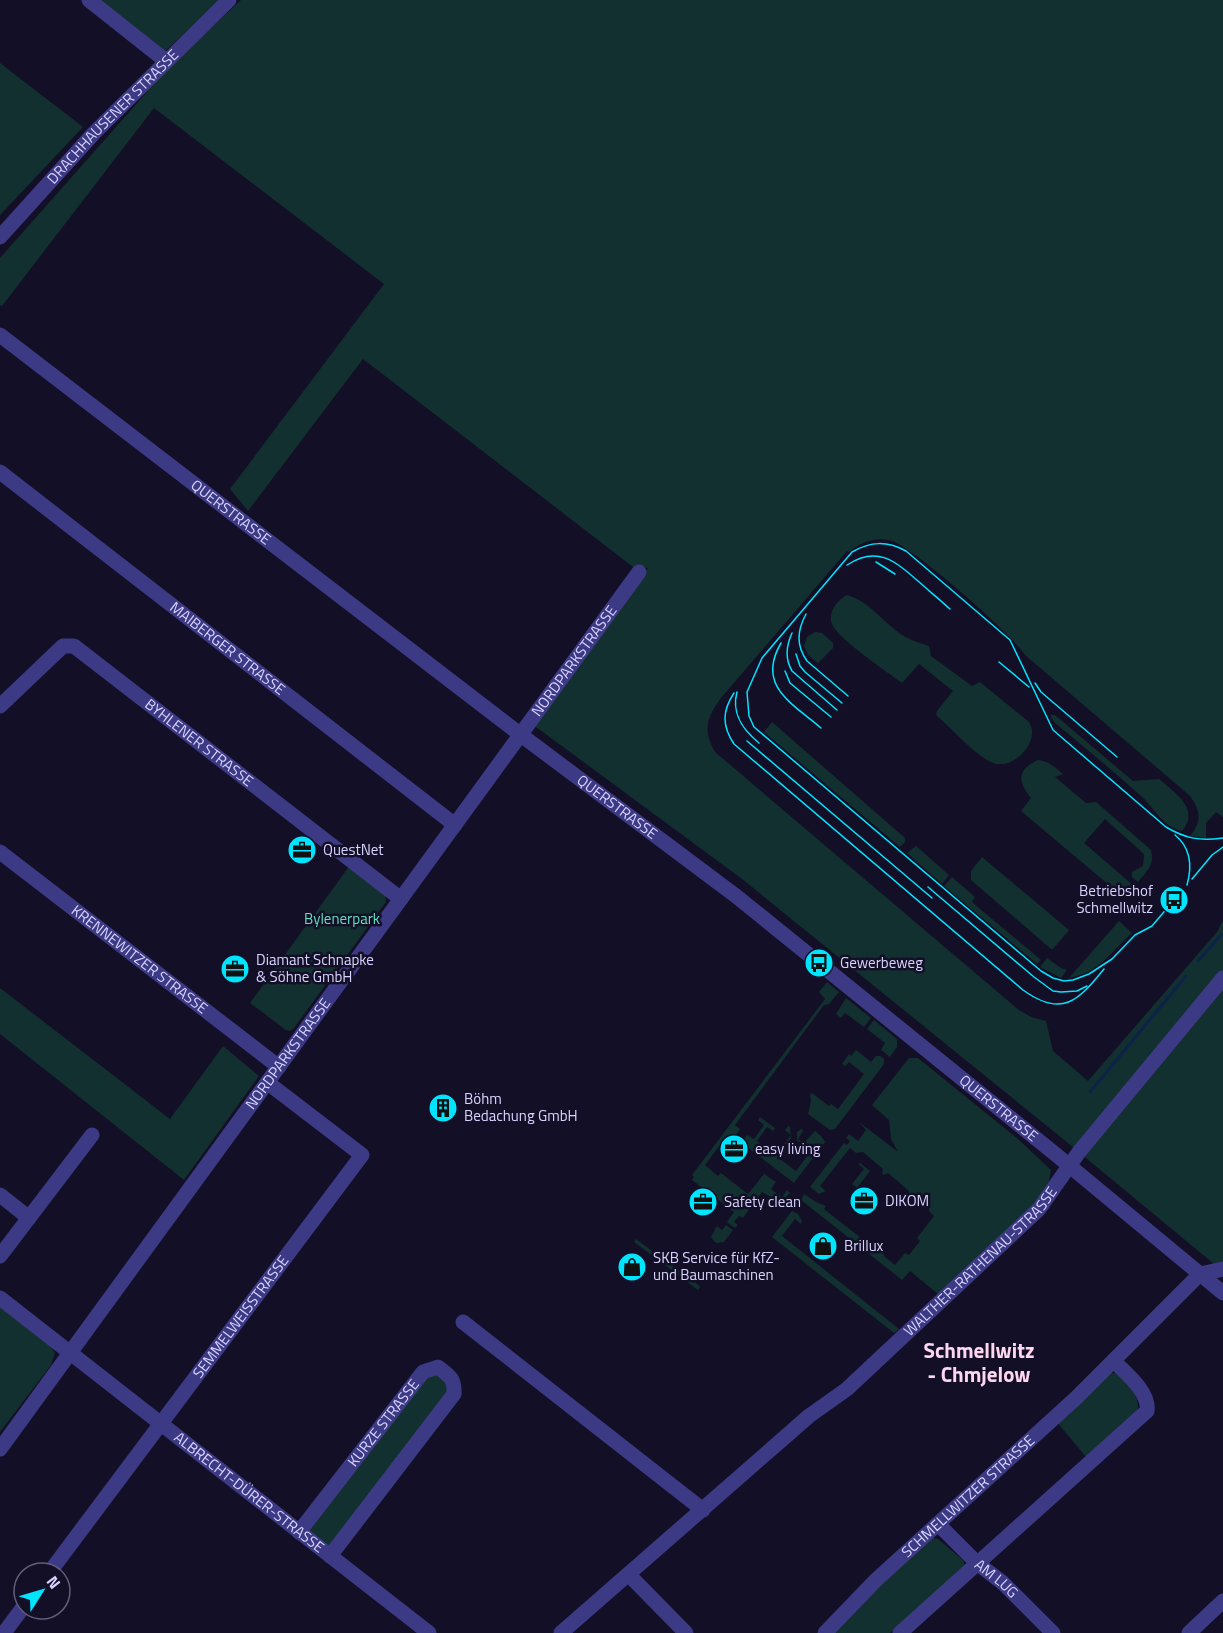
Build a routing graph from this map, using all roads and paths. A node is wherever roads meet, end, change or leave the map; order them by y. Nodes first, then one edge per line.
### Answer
1 (88, 0) edge
2 (229, 0) edge
3 (166, 61) junction
4 (0, 237) edge
5 (0, 335) edge
6 (0, 472) edge
7 (639, 572) dead end
8 (0, 705) edge
9 (521, 735) junction
10 (455, 825) junction
11 (0, 852) edge
12 (401, 899) junction
13 (1223, 978) edge
14 (279, 1067) junction
15 (268, 1083) junction
16 (92, 1135) dead end
17 (1070, 1166) junction
18 (0, 1195) edge
19 (29, 1218) junction
20 (0, 1256) edge
21 (1223, 1269) edge
22 (1200, 1274) junction
23 (1223, 1293) edge
24 (0, 1298) edge
25 (463, 1322) dead end
26 (70, 1354) junction
27 (1114, 1361) junction
28 (160, 1424) junction
29 (0, 1449) edge
30 (703, 1510) junction
31 (938, 1524) junction
32 (299, 1532) junction
33 (330, 1556) junction
34 (58, 1561) edge
35 (977, 1563) junction
36 (629, 1575) junction
37 (1223, 1601) edge
38 (429, 1633) edge
39 (561, 1633) edge
40 (686, 1633) edge
41 (825, 1633) edge
42 (900, 1633) edge
43 (1053, 1633) edge
44 (1189, 1633) edge

1 - 3 street
2 - 3 street, DRACHHAUSENER STRASSE
3 - 4 street, DRACHHAUSENER STRASSE
5 - 9 street, QUERSTRASSE
6 - 10 street, MAIBERGER STRASSE
7 - 9 street, NORDPARKSTRASSE
8 - 12 street, BYHLENER STRASSE
9 - 10 street, NORDPARKSTRASSE
9 - 17 street, QUERSTRASSE
10 - 12 street, NORDPARKSTRASSE
11 - 14 street, KRENNEWITZER STRASSE
12 - 14 street, NORDPARKSTRASSE
13 - 17 street, WALTHER-RATHENAU-STRASSE
14 - 15 street, NORDPARKSTRASSE
15 - 26 street, NORDPARKSTRASSE
15 - 28 street, SEMMELWEISSTRASSE
16 - 19 street
17 - 22 street, QUERSTRASSE
17 - 30 street, WALTHER-RATHENAU-STRASSE
18 - 19 street
19 - 20 street
21 - 22 street
22 - 23 street, QUERSTRASSE
22 - 27 street, SCHMELLWITZER STRASSE
24 - 26 street, ALBRECHT-DÜRER-STRASSE
25 - 30 street
26 - 28 street, ALBRECHT-DÜRER-STRASSE
26 - 29 street, NORDPARKSTRASSE
27 - 31 street, SCHMELLWITZER STRASSE
27 - 35 street
28 - 32 street, ALBRECHT-DÜRER-STRASSE
28 - 34 street, SEMMELWEISSTRASSE
30 - 36 street, WALTHER-RATHENAU-STRASSE
31 - 35 street, AM LUG
31 - 41 street, SCHMELLWITZER STRASSE
32 - 33 street, ALBRECHT-DÜRER-STRASSE
32 - 33 street, KURZE STRASSE
33 - 38 street, ALBRECHT-DÜRER-STRASSE
35 - 42 street
35 - 43 street, AM LUG
36 - 39 street, WALTHER-RATHENAU-STRASSE
36 - 40 street
37 - 44 street

